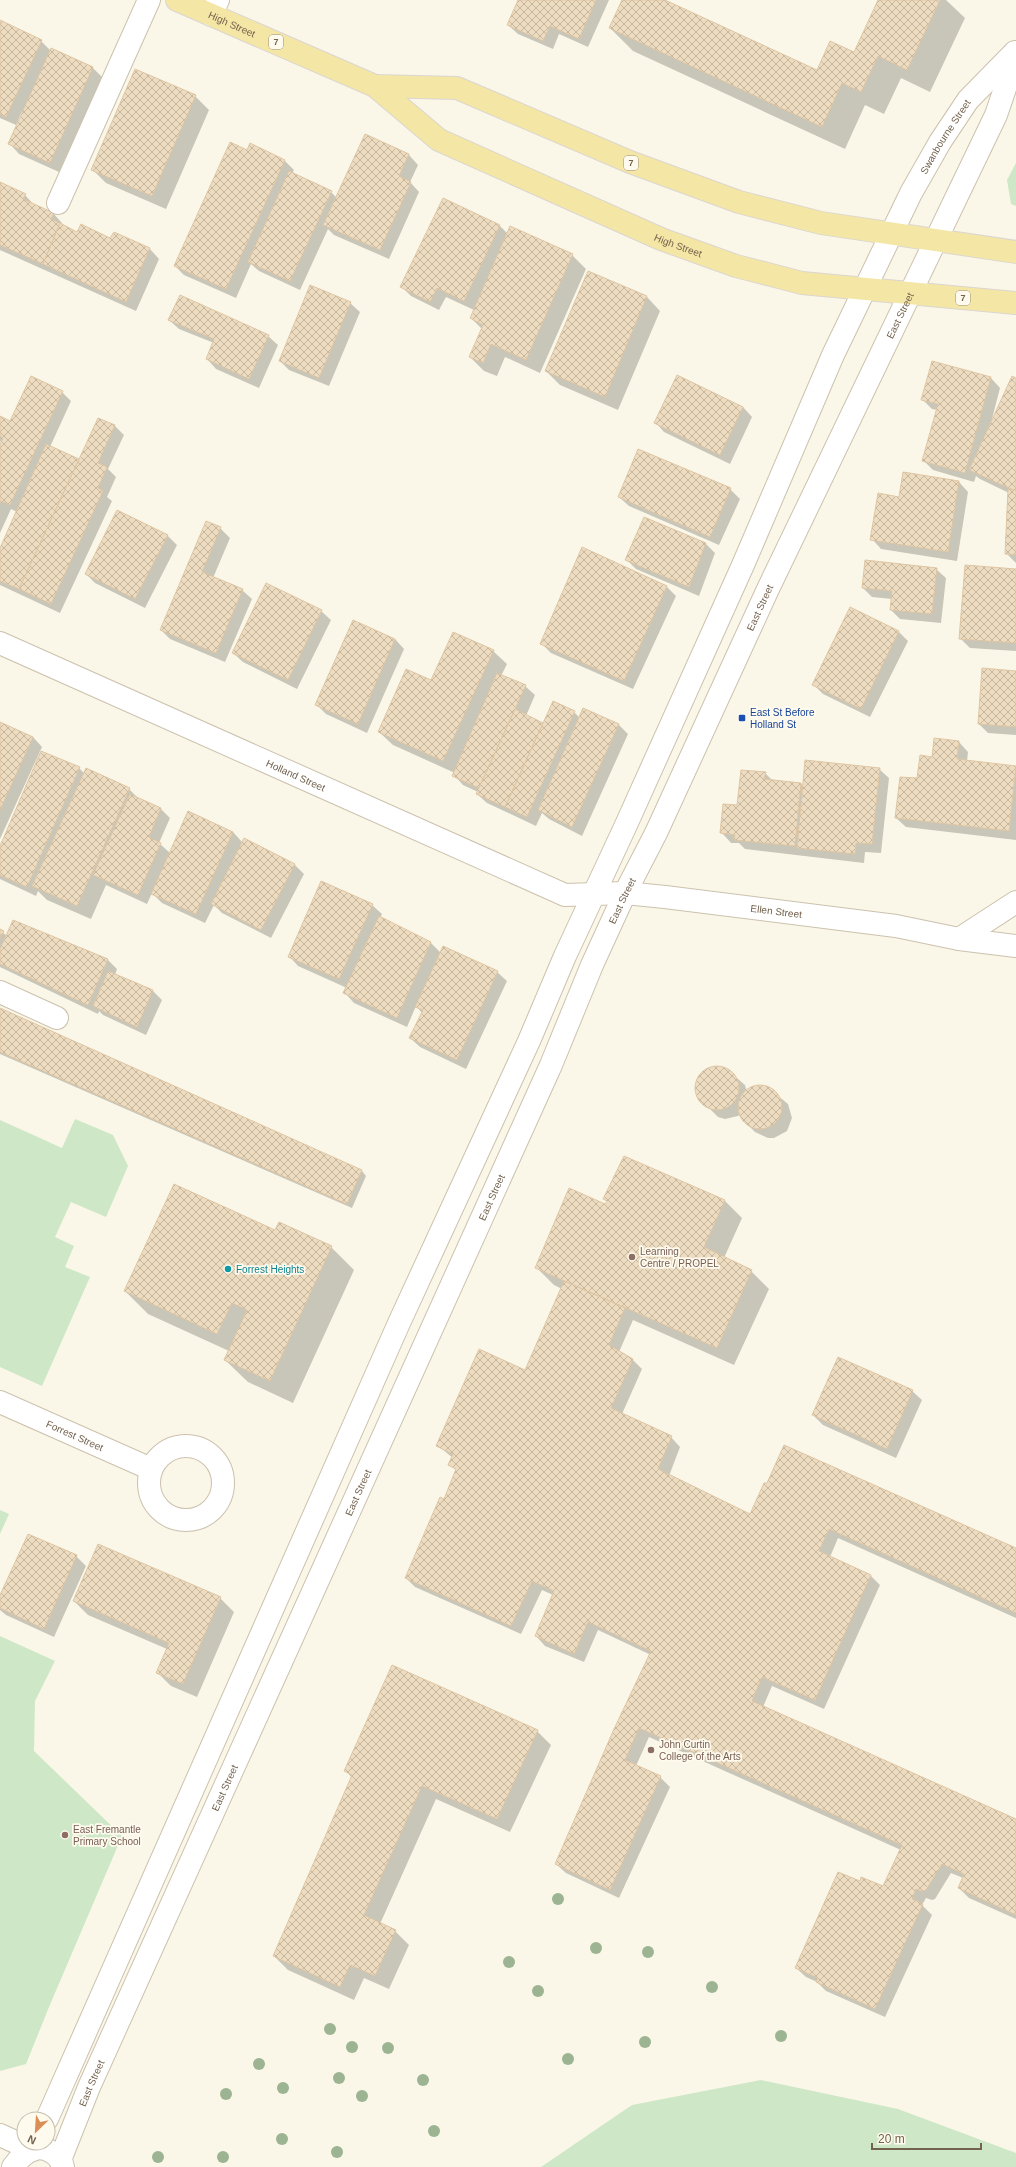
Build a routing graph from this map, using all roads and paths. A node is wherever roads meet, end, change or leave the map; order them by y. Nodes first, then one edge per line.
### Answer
1 (149, 0) edge
2 (177, 0) edge
3 (215, 7) edge
4 (1016, 52) edge
5 (1016, 56) edge
6 (375, 86) junction
7 (58, 203) dead end
8 (891, 234) junction
9 (934, 240) junction
10 (1016, 252) edge
11 (865, 289) junction
12 (909, 293) junction
13 (1016, 303) edge
14 (0, 643) edge
15 (625, 893) junction
16 (593, 895) junction
17 (1016, 902) edge
18 (959, 938) junction
19 (1016, 946) edge
20 (0, 992) edge
21 (57, 1018) dead end
22 (0, 1402) edge
23 (151, 1469) dead end
24 (51, 2111) edge
25 (0, 2135) edge
26 (16, 2140) edge
27 (29, 2151) edge
28 (50, 2151) edge
29 (62, 2163) edge
30 (13, 2167) edge

1 - 7 street
2 - 3 main road, High Street / 7
3 - 6 main road, High Street / 7
4 - 8 street, Swanbourne Street
5 - 9 street
6 - 8 main road, High Street / 7
6 - 11 main road, High Street / 7
8 - 9 main road, High Street / 7
8 - 11 street
9 - 10 main road, High Street / 7
9 - 12 street, East Street
11 - 12 main road, High Street / 7
11 - 16 street
12 - 13 main road, High Street / 7
12 - 15 street, East Street
14 - 16 street, Holland Street
15 - 16 street, Ellen Street
15 - 18 street, Ellen Street
15 - 29 street, East Street
16 - 24 street
17 - 18 street
18 - 19 street, Ellen Street
20 - 21 street
22 - 23 street, Forrest Street
25 - 26 street
27 - 30 street
28 - 29 street

